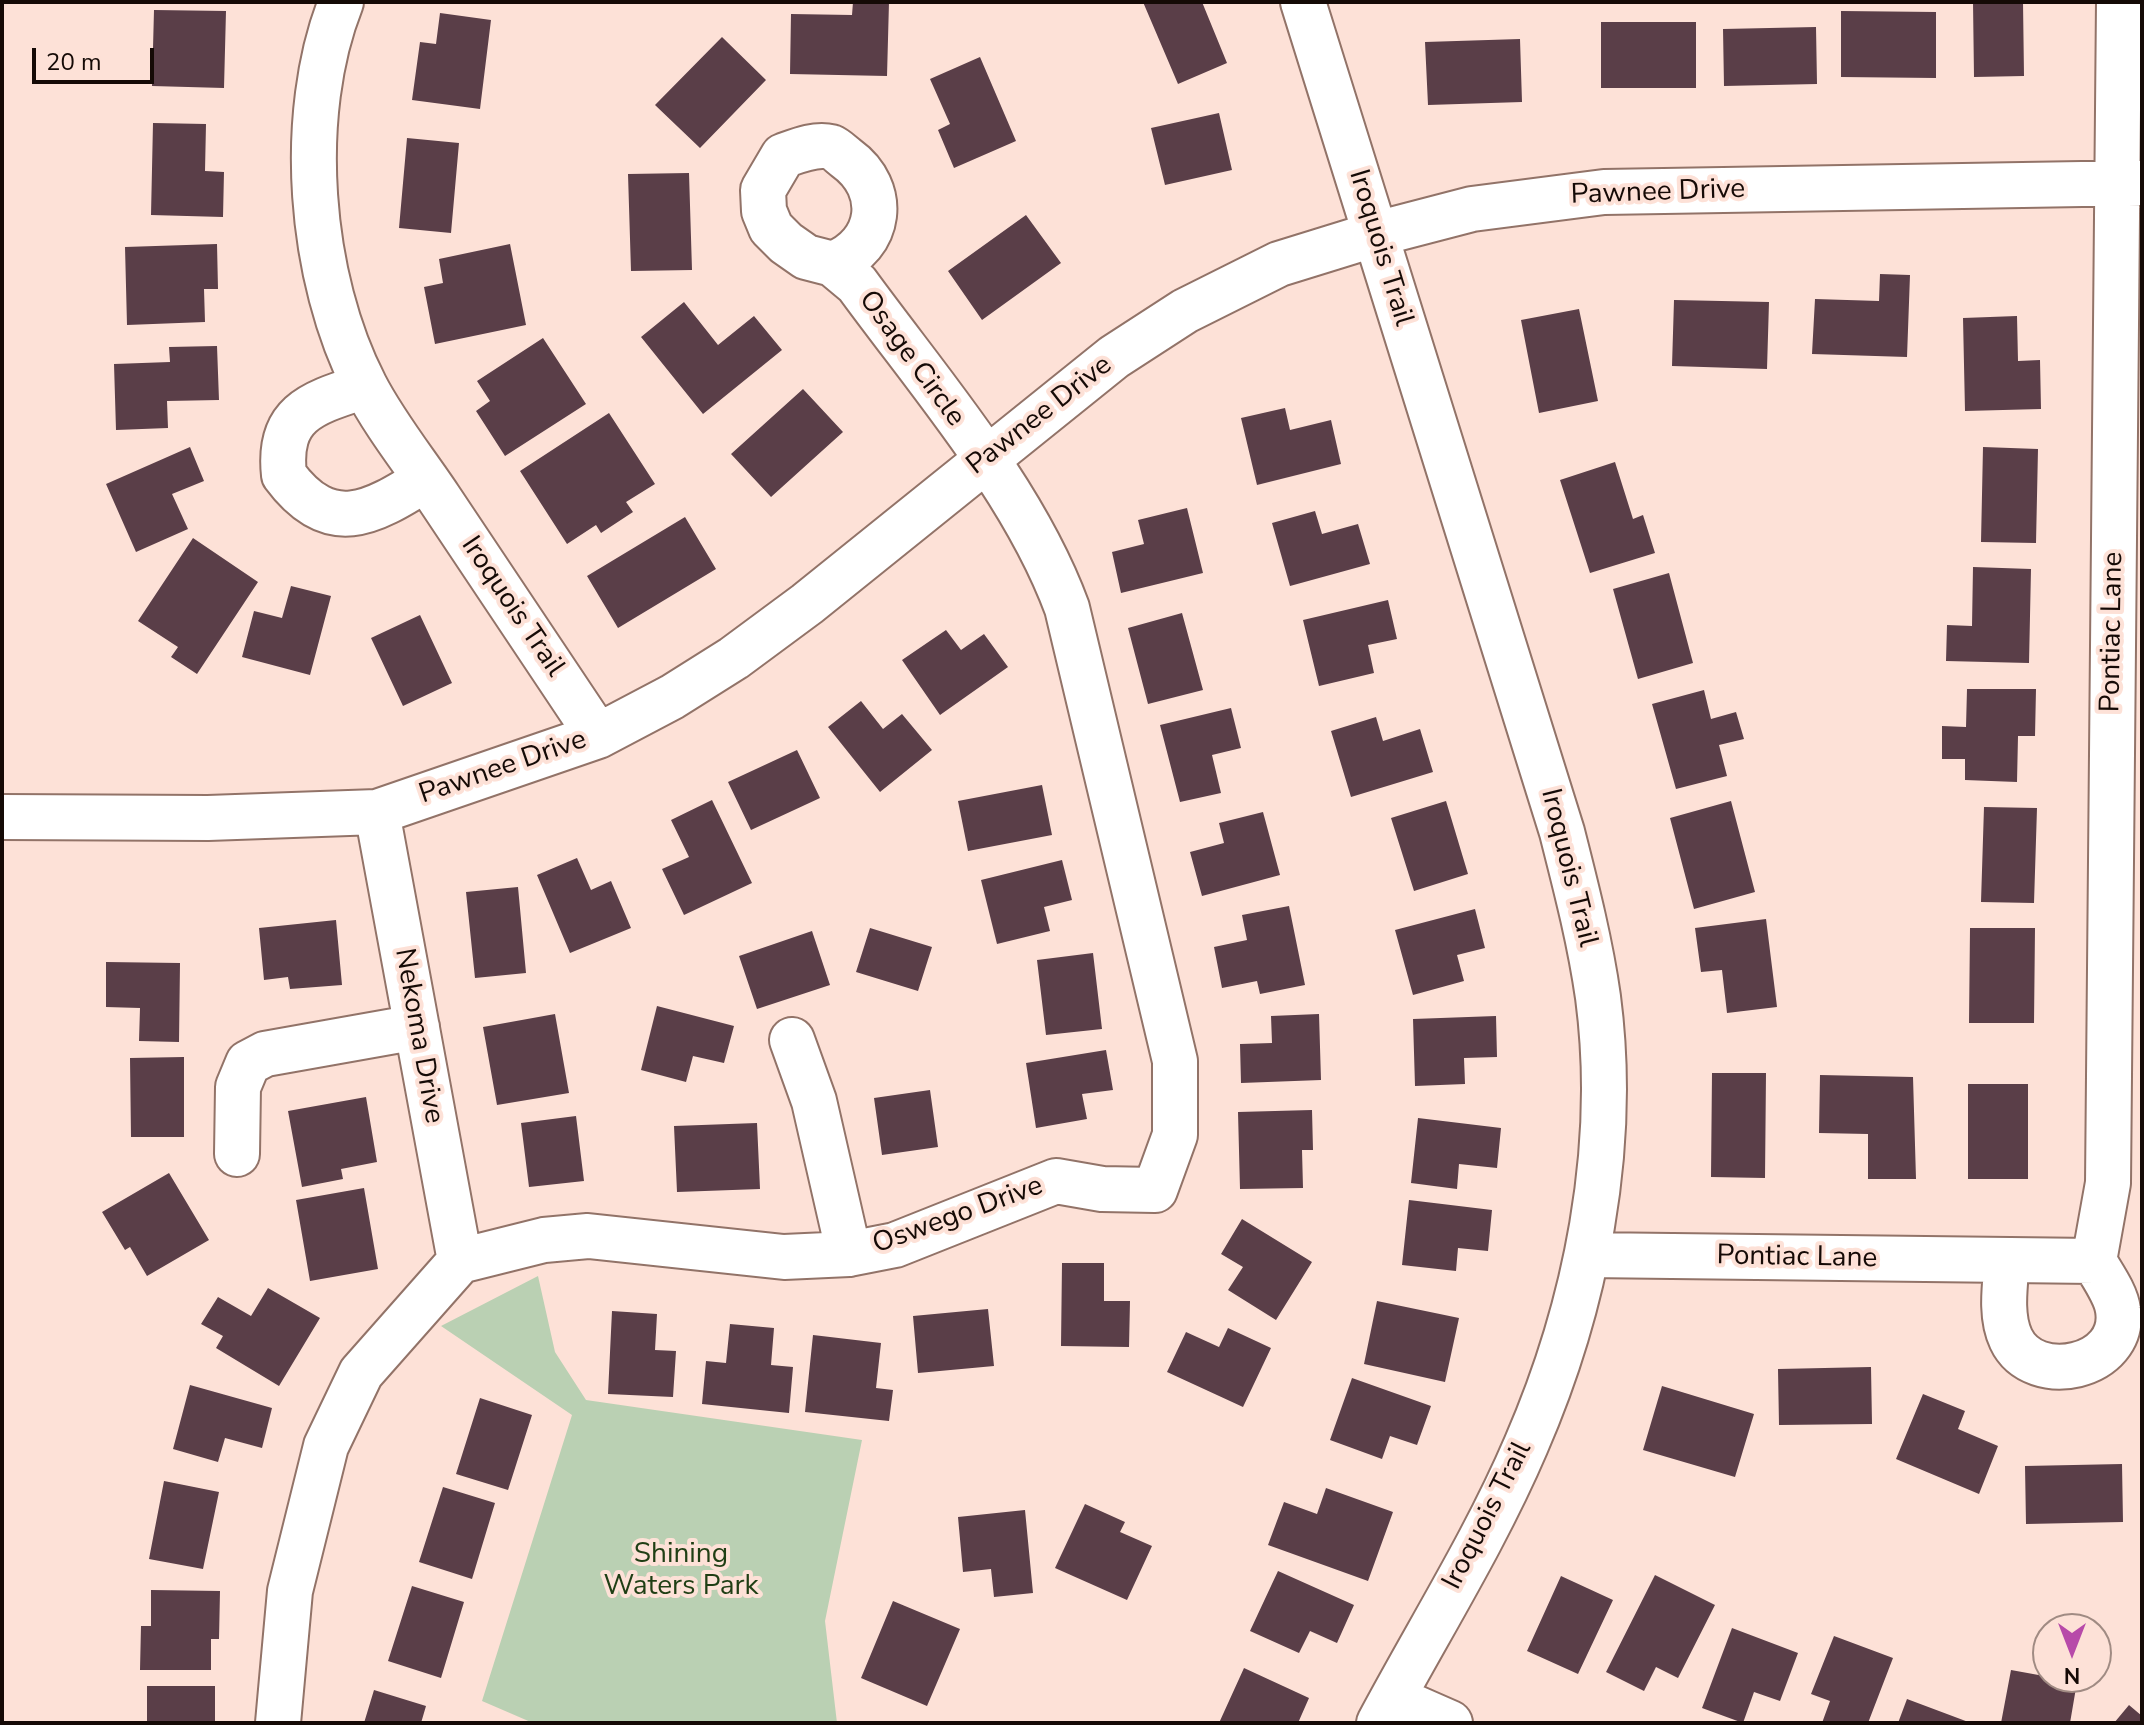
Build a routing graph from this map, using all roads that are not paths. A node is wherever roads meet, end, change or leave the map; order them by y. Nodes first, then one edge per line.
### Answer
1 (341, 2) edge
2 (1303, 2) edge
3 (2119, 2) edge
4 (2130, 184) edge
5 (1376, 234) junction
6 (833, 264) dead end
7 (365, 386) junction
8 (984, 460) junction
9 (426, 479) junction
10 (598, 736) junction
11 (377, 812) junction
12 (2, 817) edge
13 (417, 1027) junction
14 (792, 1040) dead end
15 (237, 1154) dead end
16 (849, 1254) junction
17 (1588, 1255) junction
18 (2007, 1260) junction
19 (460, 1261) junction
20 (2094, 1261) junction
21 (1386, 1711) edge
22 (278, 1723) edge
23 (1450, 1723) edge

1 - 7 street, Iroquois Trail
2 - 5 street, Iroquois Trail
3 - 4 street, Pontiac Lane
4 - 5 street, Pawnee Drive
4 - 20 street, Pontiac Lane
5 - 8 street, Pawnee Drive
5 - 17 street, Iroquois Trail
6 - 8 street, Osage Circle
7 - 9 street, Iroquois Trail
7 - 9 street
8 - 10 street, Pawnee Drive
8 - 16 street, Oswego Drive
9 - 10 street, Iroquois Trail
10 - 11 street, Pawnee Drive
11 - 12 street, Pawnee Drive
11 - 13 street, Nekoma Drive
13 - 15 street
13 - 19 street, Nekoma Drive
14 - 16 street
16 - 19 street, Oswego Drive
17 - 18 street, Pontiac Lane
17 - 21 street, Iroquois Trail
18 - 20 street, Pontiac Lane
18 - 20 street
19 - 22 street
21 - 23 street

